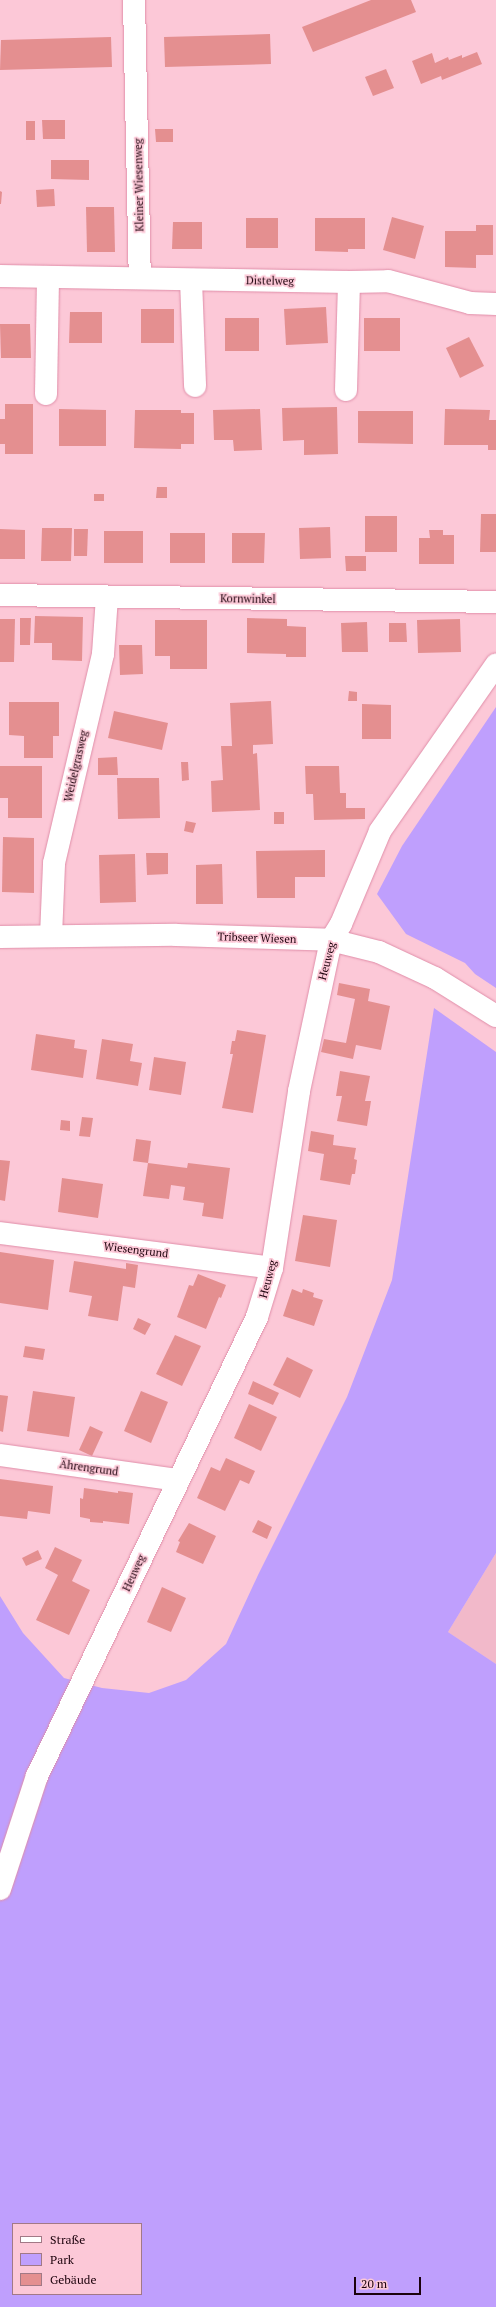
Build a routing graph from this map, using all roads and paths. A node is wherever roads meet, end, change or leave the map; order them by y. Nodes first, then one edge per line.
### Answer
1 (134, 0) edge
2 (0, 276) edge
3 (48, 277) junction
4 (140, 278) junction
5 (191, 280) junction
6 (349, 282) junction
7 (496, 304) edge
8 (195, 386) dead end
9 (346, 390) dead end
10 (46, 394) dead end
11 (0, 595) edge
12 (107, 597) junction
13 (496, 602) edge
14 (496, 665) edge
15 (50, 936) junction
16 (0, 937) edge
17 (331, 940) junction
18 (496, 1016) edge
19 (0, 1233) edge
20 (272, 1268) junction
21 (0, 1455) edge
22 (178, 1480) junction
23 (0, 1889) edge

1 - 4 street, Kleiner Wiesenweg
2 - 3 street
3 - 4 street
3 - 10 street
4 - 5 street, Distelweg
5 - 6 street, Distelweg
5 - 8 street
6 - 7 street, Distelweg
6 - 9 street
11 - 12 street, Kornwinkel
12 - 13 street, Kornwinkel
12 - 15 street, Weidelgrasweg
14 - 17 street, Heuweg
15 - 16 street, Tribseer Wiesen
15 - 17 street, Tribseer Wiesen
17 - 18 street, Tribseer Wiesen
17 - 20 street, Heuweg
19 - 20 street, Wiesengrund
20 - 22 street, Heuweg
21 - 22 street, Ährengrund
22 - 23 street, Heuweg

